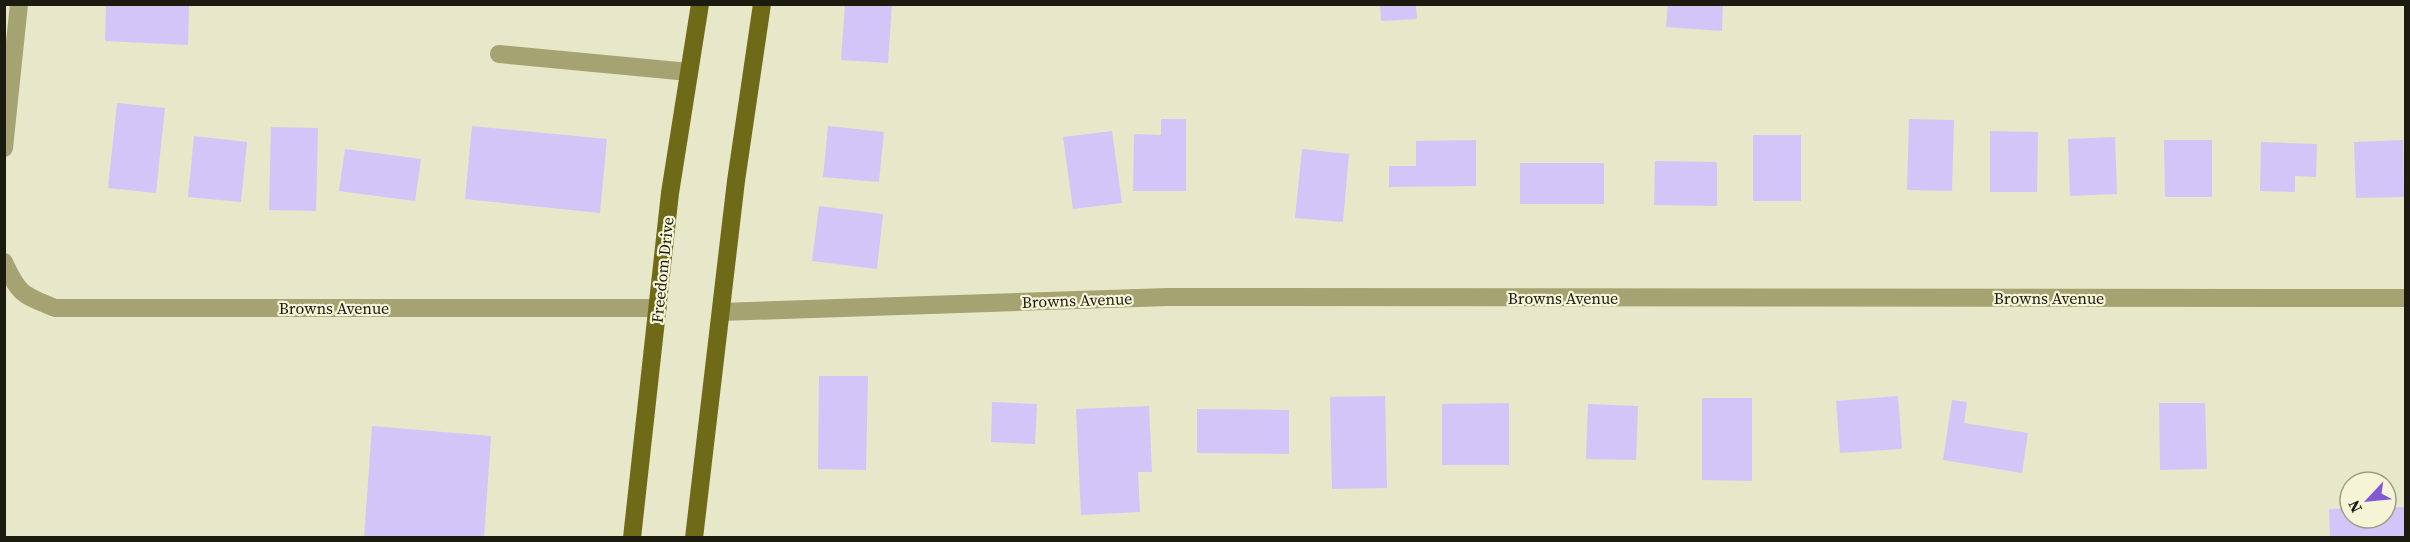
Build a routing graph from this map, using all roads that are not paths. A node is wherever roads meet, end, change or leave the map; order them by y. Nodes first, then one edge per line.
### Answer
1 (19, 4) edge
2 (700, 4) edge
3 (762, 4) edge
4 (499, 54) dead end
5 (689, 72) junction
6 (4, 148) edge
7 (4, 262) edge
8 (2406, 298) edge
9 (658, 308) junction
10 (721, 312) junction
11 (632, 537) edge
12 (694, 537) edge

1 - 6 street
2 - 5 main road, Freedom Drive
3 - 10 main road
4 - 5 street
5 - 9 main road, Freedom Drive
7 - 9 street, Browns Avenue
8 - 10 street, Browns Avenue
9 - 11 main road, Freedom Drive
10 - 12 main road

